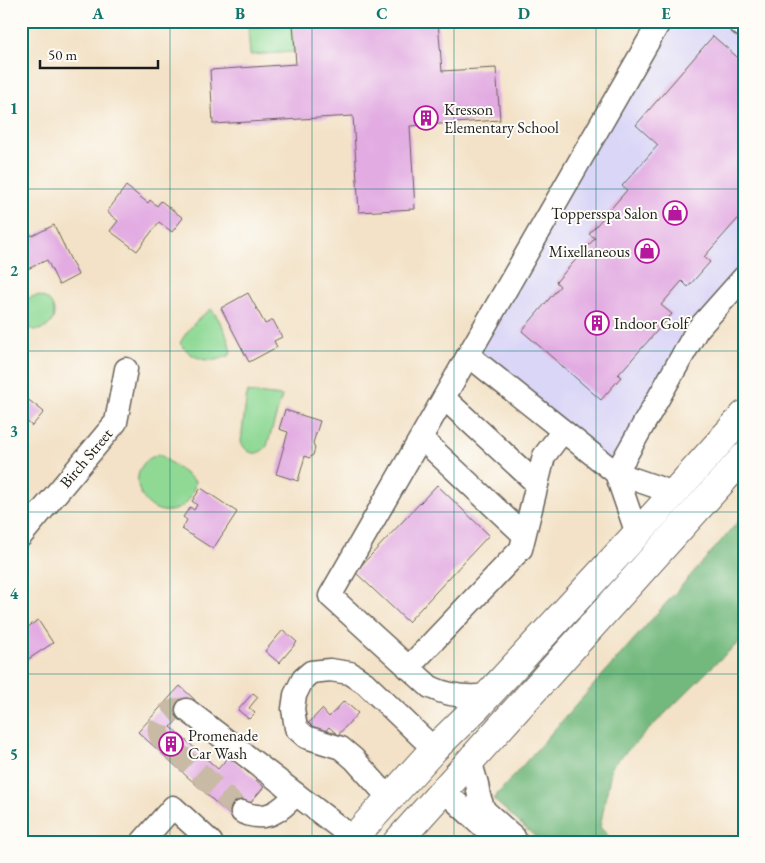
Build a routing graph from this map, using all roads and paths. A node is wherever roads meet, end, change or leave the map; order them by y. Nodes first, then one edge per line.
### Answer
1 (660, 21) edge
2 (737, 21) edge
3 (744, 27) edge
4 (744, 278) edge
5 (468, 355) junction
6 (126, 369) dead end
7 (444, 398) junction
8 (744, 415) edge
9 (563, 431) junction
10 (421, 438) junction
11 (744, 457) edge
12 (616, 473) junction
13 (537, 484) junction
14 (674, 493) junction
15 (637, 534) junction
16 (524, 535) junction
17 (21, 536) edge
18 (408, 668) junction
19 (482, 701) junction
20 (187, 710) dead end
21 (434, 749) junction
22 (470, 760) junction
23 (443, 790) junction
24 (296, 794) junction
25 (389, 798) junction
26 (242, 812) tunnel mouth
27 (205, 840) edge
28 (352, 840) edge
29 (142, 842) edge
30 (397, 842) edge
31 (500, 842) edge
32 (516, 842) edge

1 - 5 street
2 - 3 street
4 - 12 street
5 - 7 street
5 - 9 street
6 - 17 street, Birch Street
7 - 10 street
7 - 13 street
8 - 14 highway
9 - 12 street
9 - 13 street
10 - 16 street
10 - 18 street
11 - 22 highway
12 - 14 street
12 - 15 street
13 - 16 street
14 - 15 highway
15 - 19 highway
16 - 18 street
18 - 19 street
19 - 21 highway
19 - 23 highway
20 - 24 street
21 - 25 highway
21 - 25 street
22 - 23 highway
22 - 32 street
23 - 30 highway
23 - 31 street
24 - 26 street
24 - 28 street
25 - 28 highway
27 - 29 street

